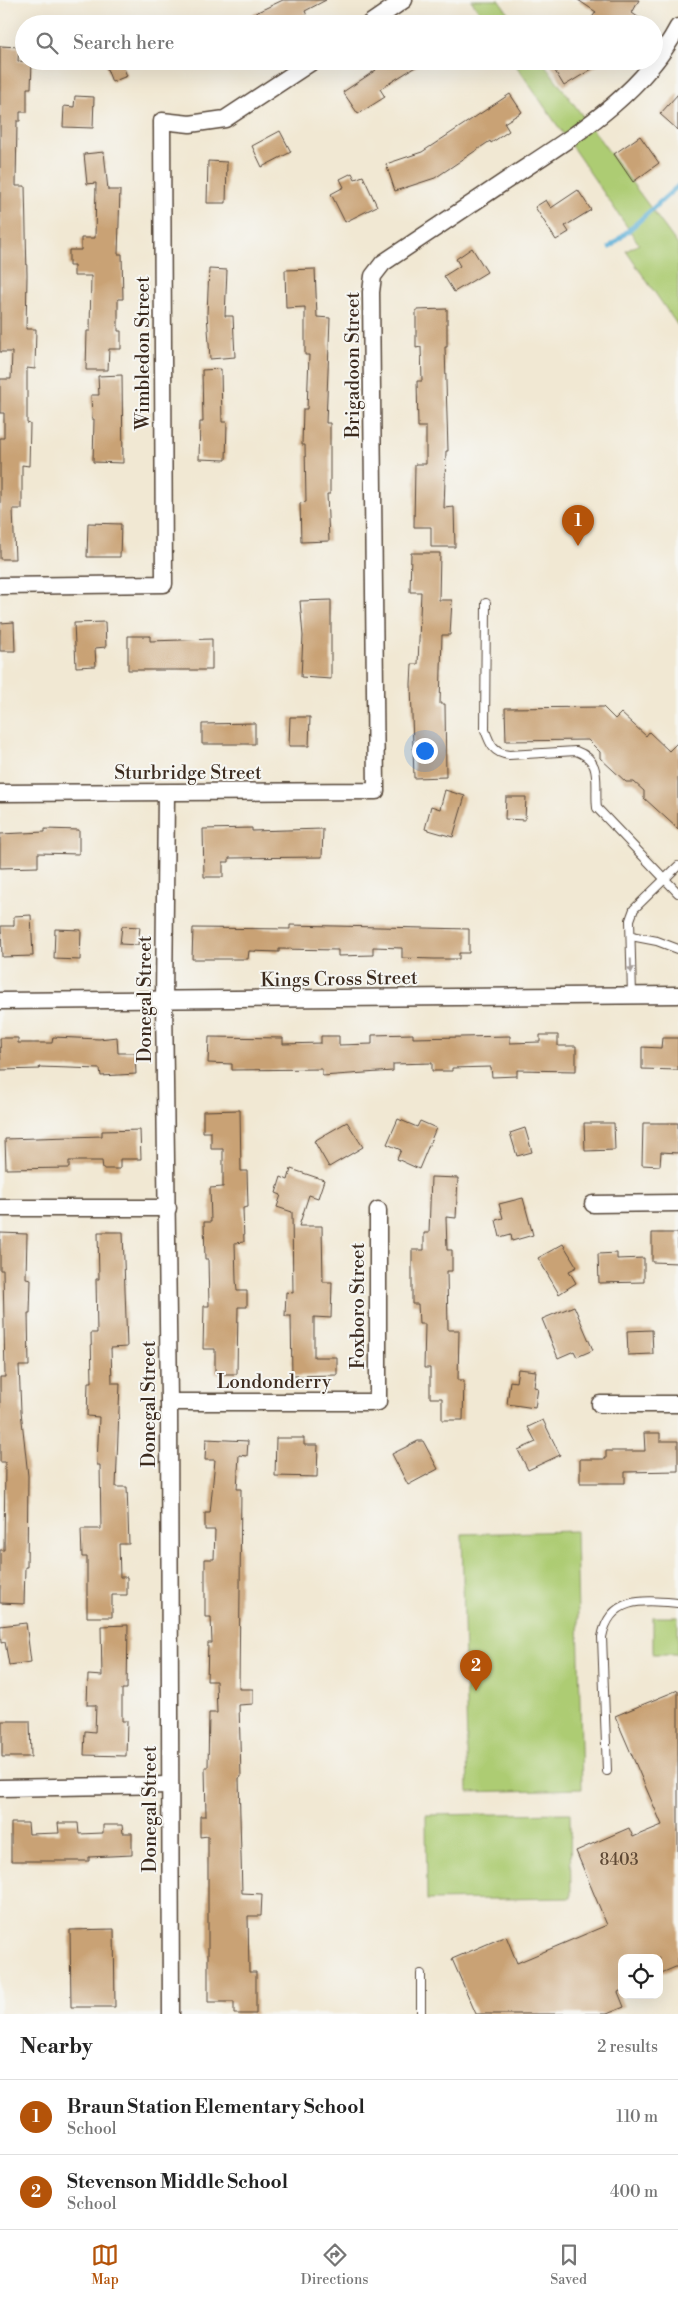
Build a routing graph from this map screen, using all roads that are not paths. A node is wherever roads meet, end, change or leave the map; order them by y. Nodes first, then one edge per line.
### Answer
1 (404, 0) edge
2 (382, 15) edge
3 (678, 27) edge
4 (663, 48) edge
5 (299, 70) edge
6 (648, 70) edge
7 (0, 586) edge
8 (486, 603) dead end
9 (376, 791) joint
10 (0, 793) edge
11 (166, 794) junction
12 (678, 866) edge
13 (665, 879) junction
14 (678, 893) edge
15 (630, 936) junction
16 (678, 949) edge
17 (678, 995) edge
18 (632, 996) junction
19 (0, 1001) edge
20 (164, 1001) junction
21 (678, 1202) edge
22 (593, 1204) dead end
23 (0, 1208) edge
24 (168, 1208) junction
25 (378, 1210) dead end
26 (169, 1402) junction
27 (378, 1402) joint
28 (600, 1404) dead end
29 (678, 1404) edge
30 (678, 1603) edge
31 (607, 1771) dead end
32 (170, 1785) junction
33 (0, 1788) edge
34 (421, 1974) dead end
35 (171, 2014) edge
36 (421, 2014) edge

1 - 2 street
3 - 4 street, Brigadoon Street
5 - 7 street, Wimbledon Street
6 - 9 street, Brigadoon Street
8 - 13 lane
9 - 11 street, Sturbridge Street
10 - 11 street, Sturbridge Street
11 - 20 street, Donegal Street
12 - 13 lane
13 - 14 lane
13 - 15 lane
15 - 16 lane
15 -> 18 lane
17 - 18 street, Kings Cross Street
18 - 20 street, Kings Cross Street
19 - 20 street, Kings Cross Street
20 - 24 street, Donegal Street
21 - 22 street
23 - 24 street
24 - 26 street, Donegal Street
25 - 27 street, Foxboro Street
26 - 27 street, Londonderry
26 - 32 street, Donegal Street
28 - 29 street
30 - 31 lane
32 - 33 street
32 - 35 street, Donegal Street
34 - 36 lane

